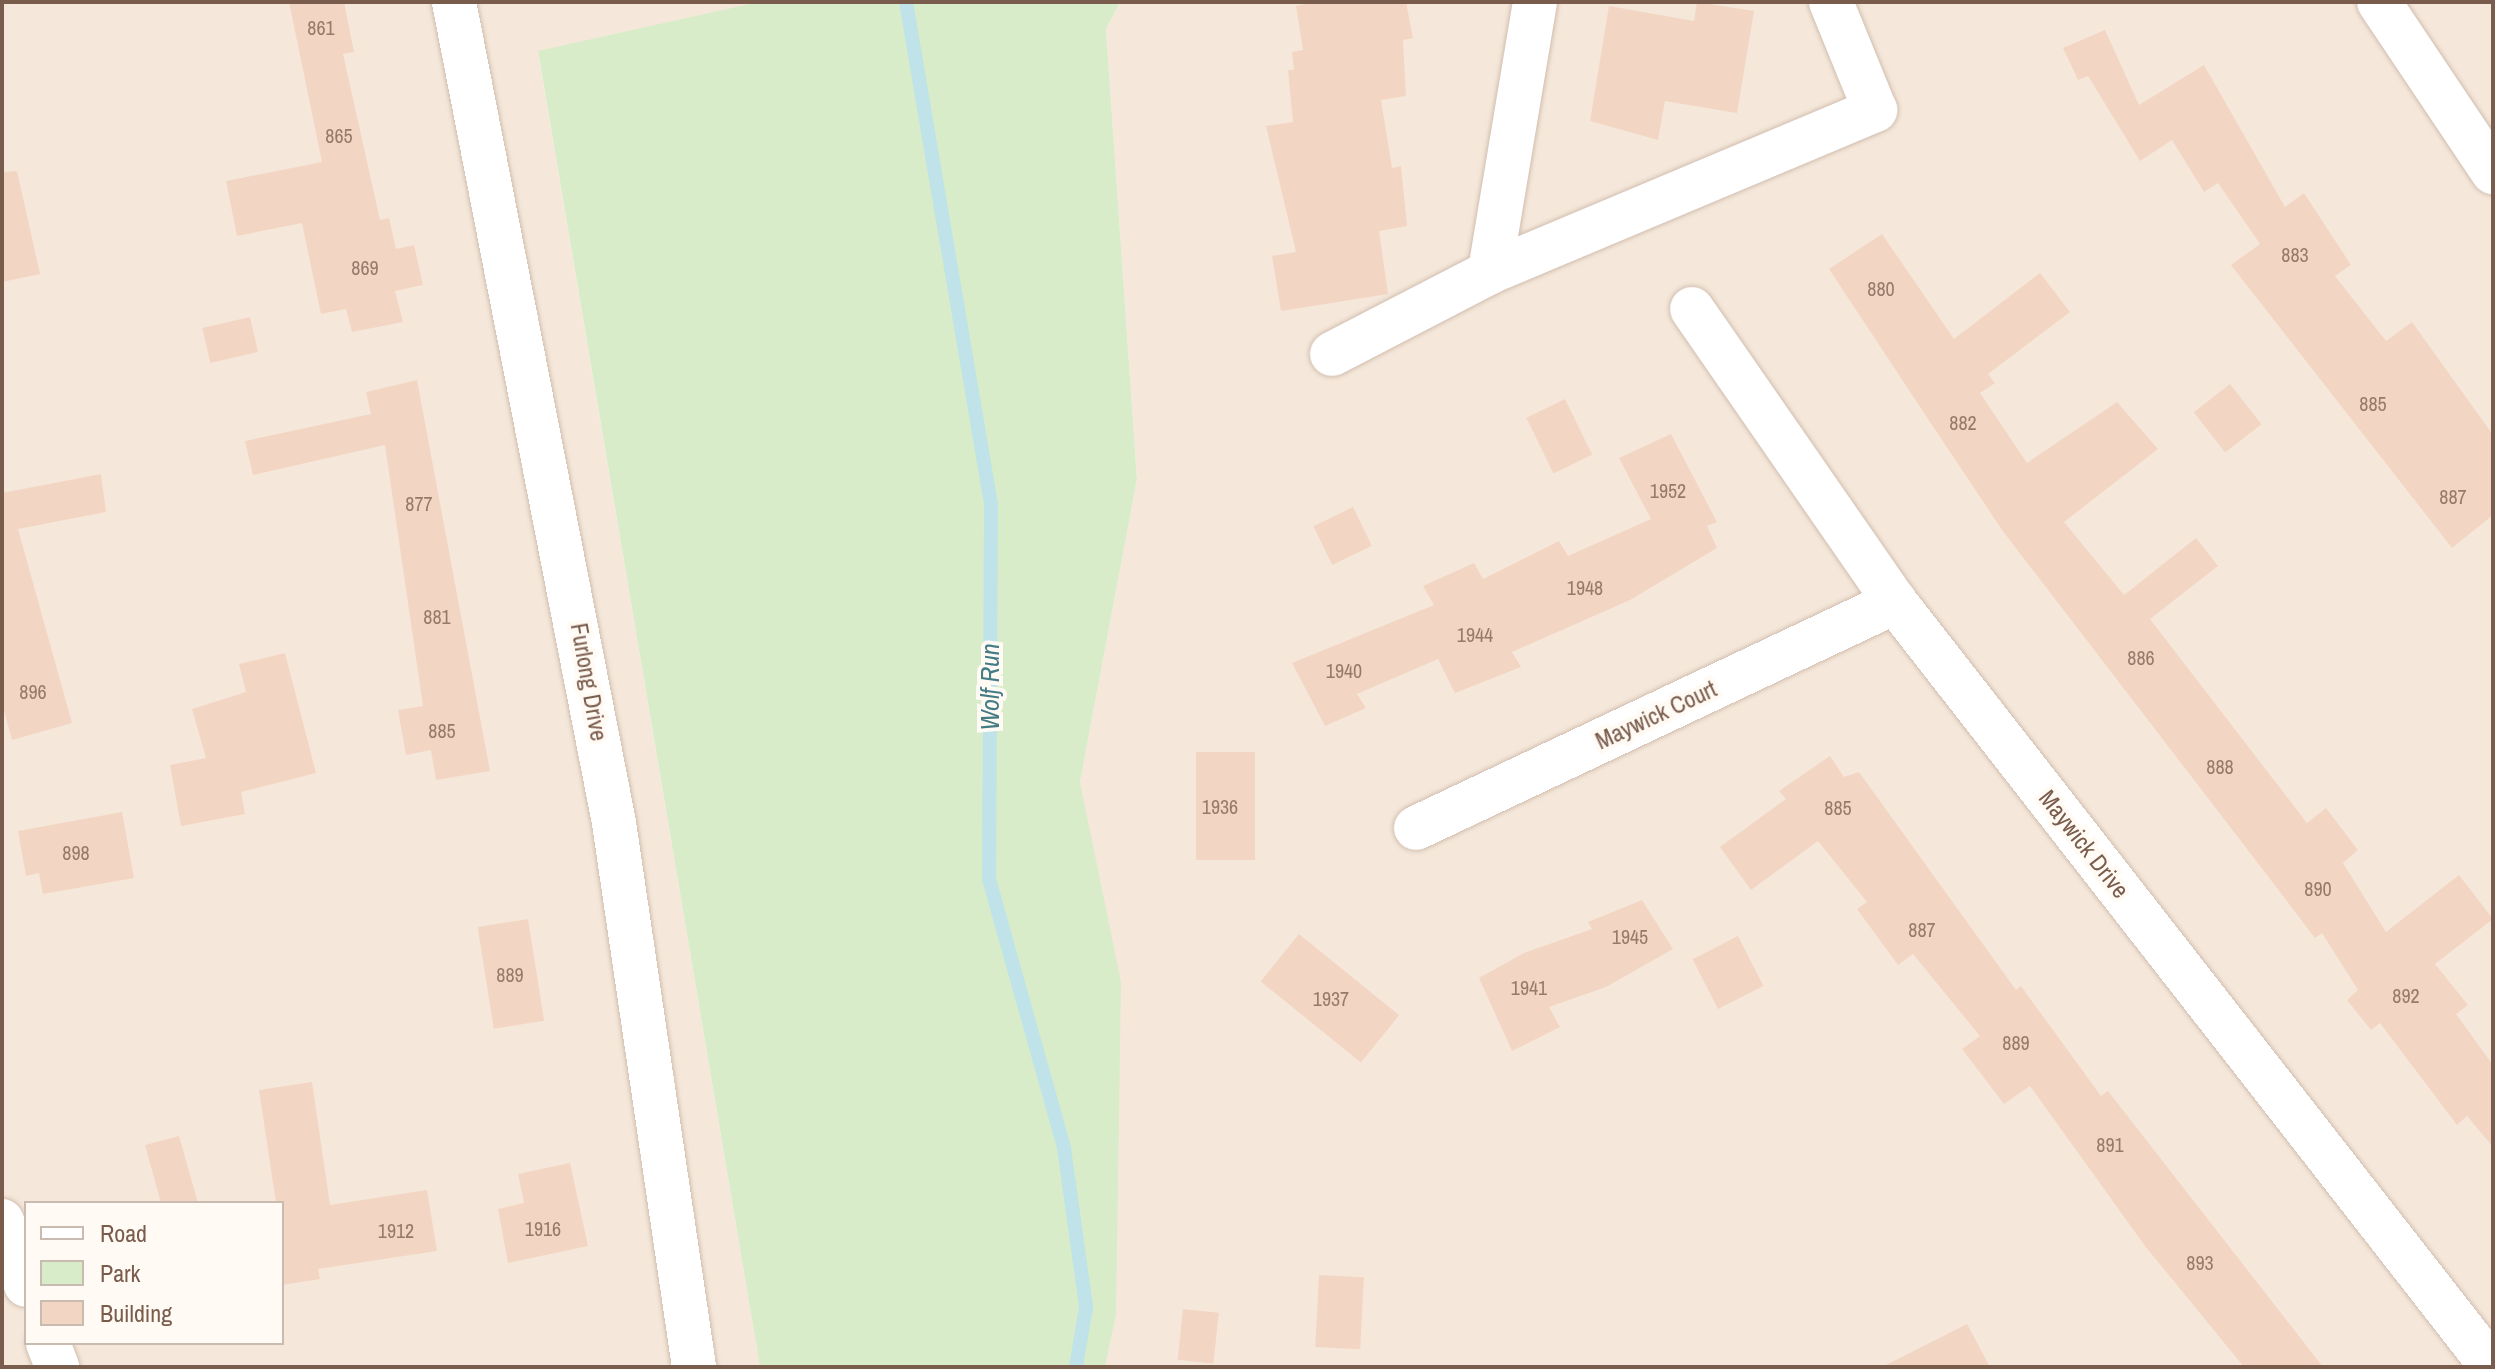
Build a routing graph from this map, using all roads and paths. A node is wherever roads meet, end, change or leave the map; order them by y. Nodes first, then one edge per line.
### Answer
1 (454, 2) edge
2 (1535, 2) edge
3 (1831, 2) edge
4 (2379, 2) edge
5 (2493, 172) edge
6 (1490, 272) junction
7 (1692, 309) dead end
8 (1332, 354) dead end
9 (1895, 602) junction
10 (1416, 828) dead end
11 (2, 1221) edge
12 (24, 1280) edge
13 (49, 1345) edge
14 (57, 1367) edge
15 (694, 1367) edge
16 (2492, 1367) edge

1 - 15 street, Furlong Drive
2 - 6 street
3 - 6 street
4 - 5 street
6 - 8 street
7 - 9 street, Maywick Drive
9 - 10 street, Maywick Court
9 - 16 street, Maywick Drive
11 - 12 street
13 - 14 street

